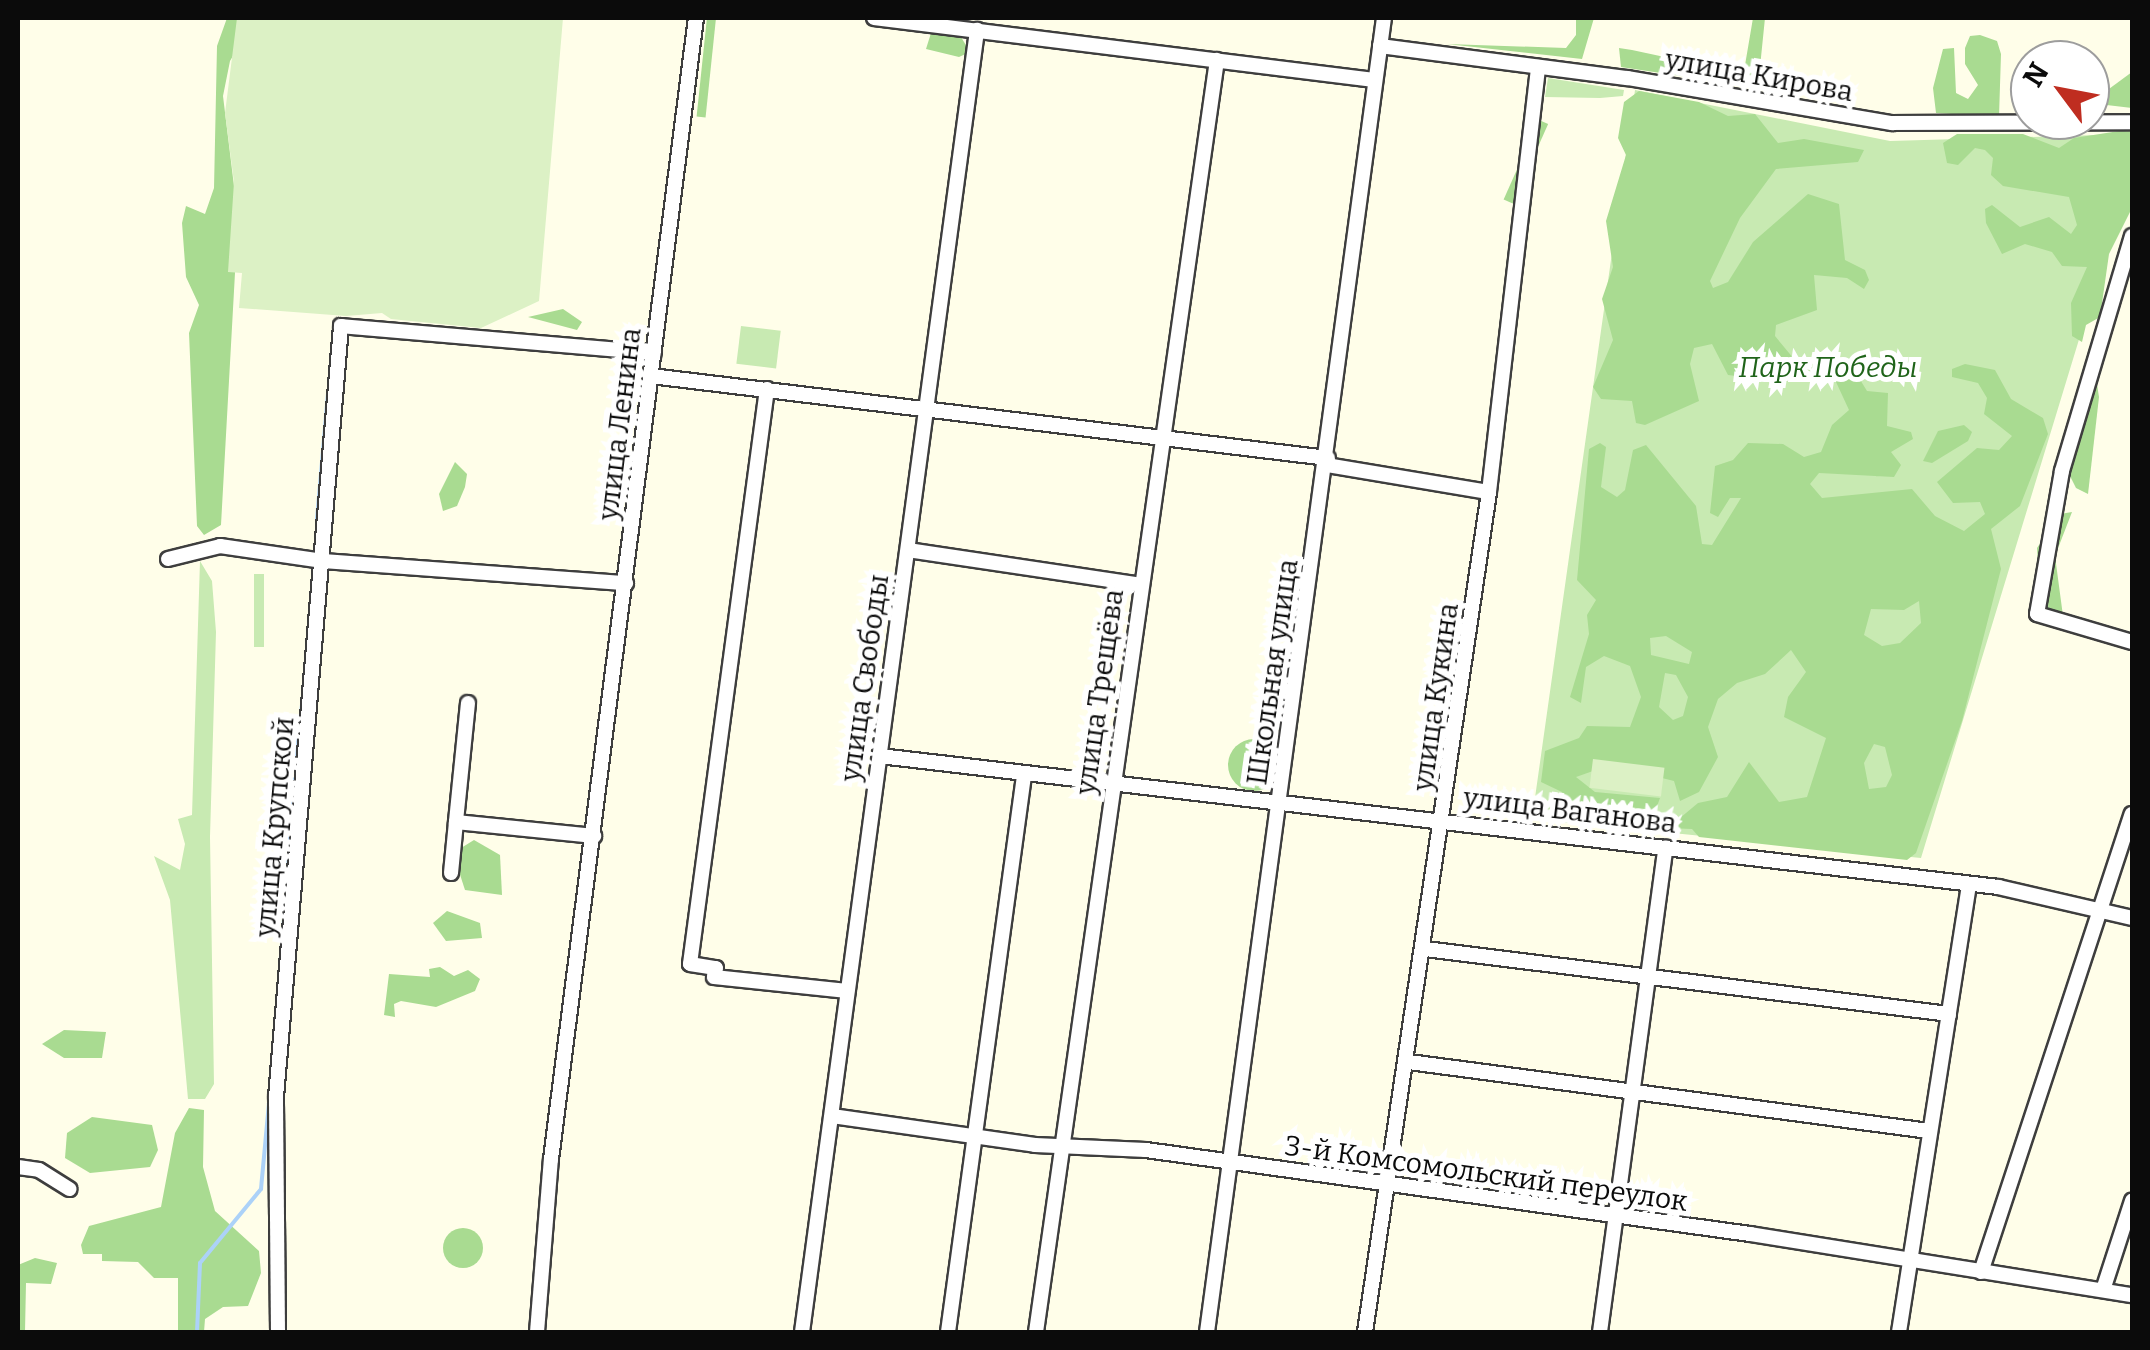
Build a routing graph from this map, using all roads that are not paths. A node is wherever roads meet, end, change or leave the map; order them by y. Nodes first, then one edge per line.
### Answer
1 (696, 18) edge
2 (874, 18) edge
3 (1384, 18) edge
4 (977, 30) junction
5 (1380, 46) junction
6 (1217, 60) junction
7 (1538, 67) junction
8 (1374, 80) junction
9 (2132, 122) edge
10 (2132, 236) edge
11 (654, 353) junction
12 (651, 376) junction
13 (767, 389) junction
14 (923, 409) junction
15 (1166, 437) junction
16 (1328, 462) junction
17 (1489, 492) junction
18 (908, 550) junction
19 (168, 559) dead end
20 (323, 562) junction
21 (626, 583) junction
22 (1141, 585) junction
23 (2132, 642) edge
24 (468, 703) dead end
25 (880, 756) junction
26 (1024, 776) junction
27 (1111, 786) junction
28 (1280, 806) junction
29 (2132, 814) edge
30 (456, 822) junction
31 (1444, 822) junction
32 (594, 836) junction
33 (1666, 848) junction
34 (451, 873) dead end
35 (1969, 884) junction
36 (2100, 910) junction
37 (2132, 918) edge
38 (1425, 949) junction
39 (1648, 975) junction
40 (846, 992) junction
41 (1949, 1014) junction
42 (1409, 1062) junction
43 (1631, 1089) junction
44 (832, 1116) junction
45 (1929, 1131) junction
46 (974, 1136) junction
47 (1063, 1144) junction
48 (1226, 1164) junction
49 (18, 1167) edge
50 (1390, 1188) junction
51 (70, 1189) dead end
52 (2132, 1201) edge
53 (1611, 1218) junction
54 (1908, 1262) junction
55 (1981, 1272) junction
56 (2103, 1290) junction
57 (2132, 1295) edge
58 (278, 1332) edge
59 (537, 1332) edge
60 (802, 1332) edge
61 (948, 1332) edge
62 (1036, 1332) edge
63 (1207, 1332) edge
64 (1366, 1332) edge
65 (1600, 1332) edge
66 (1898, 1332) edge

1 - 11 street, улица Ленина
2 - 4 street
3 - 5 street, Школьная улица
4 - 6 street
4 - 14 street, улица Свободы
5 - 7 street, улица Кирова
5 - 8 street, Школьная улица
6 - 8 street
6 - 15 street, улица Трещёва
7 - 9 street, улица Кирова
7 - 17 street, улица Кукина
8 - 16 street, Школьная улица
10 - 23 street
11 - 12 street, улица Ленина
11 - 20 street, улица Крупской
12 - 13 street
12 - 21 street, улица Ленина
13 - 14 street
13 - 40 street
14 - 15 street
14 - 18 street, улица Свободы
15 - 16 street
15 - 22 street, улица Трещёва
16 - 17 street
16 - 28 street, Школьная улица
17 - 31 street, улица Кукина
18 - 22 street
18 - 25 street, улица Свободы
19 - 20 street
20 - 21 street
20 - 58 street, улица Крупской
21 - 32 street, улица Ленина
22 - 27 street, улица Трещёва
24 - 30 street
25 - 26 street, улица Ваганова
25 - 40 street, улица Свободы
26 - 27 street, улица Ваганова
26 - 46 street
27 - 28 street, улица Ваганова
27 - 47 street, улица Трещёва
28 - 31 street, улица Ваганова
28 - 48 street, Школьная улица
29 - 36 street
30 - 32 street
30 - 34 street
31 - 33 street, улица Ваганова
31 - 38 street, улица Кукина
32 - 59 street, улица Ленина
33 - 35 street, улица Ваганова
33 - 39 street
35 - 36 street, улица Ваганова
35 - 41 street
36 - 37 street, улица Ваганова
36 - 55 street
38 - 39 street
38 - 42 street, улица Кукина
39 - 41 street
39 - 43 street
40 - 44 street, улица Свободы
41 - 45 street
42 - 43 street
42 - 50 street, улица Кукина
43 - 45 street
43 - 53 street
44 - 46 street, 3-й Комсомольский переулок
44 - 60 street, улица Свободы
45 - 54 street
46 - 47 street, 3-й Комсомольский переулок
46 - 61 street
47 - 48 street, 3-й Комсомольский переулок
47 - 62 street, улица Трещёва
48 - 50 street, 3-й Комсомольский переулок
48 - 63 street, Школьная улица
49 - 51 street
50 - 53 street, 3-й Комсомольский переулок
50 - 64 street, улица Кукина
52 - 56 street
53 - 54 street, 3-й Комсомольский переулок
53 - 65 street
54 - 55 street, 3-й Комсомольский переулок
54 - 66 street
55 - 56 street, 3-й Комсомольский переулок
56 - 57 street, 3-й Комсомольский переулок

